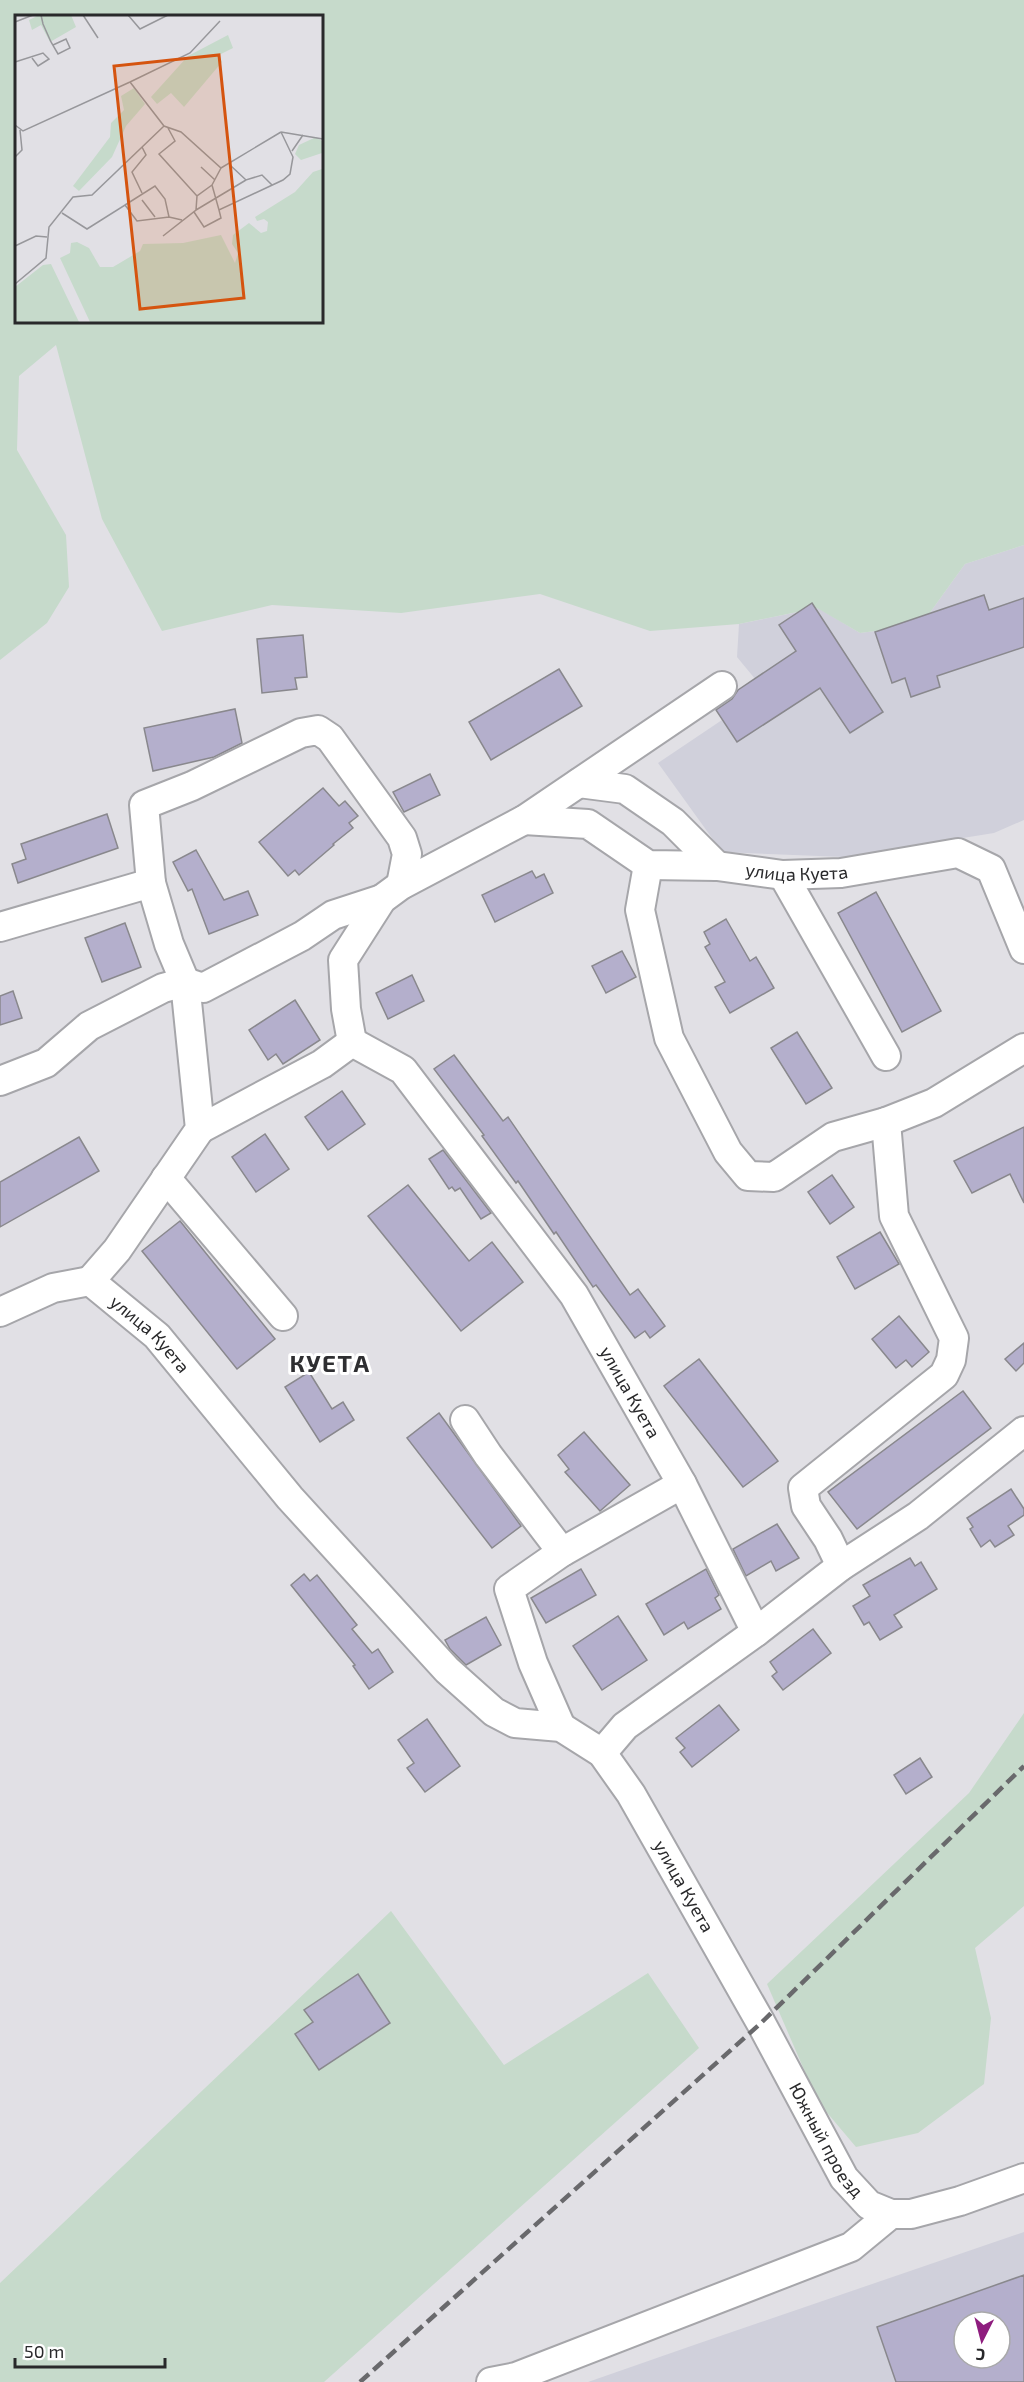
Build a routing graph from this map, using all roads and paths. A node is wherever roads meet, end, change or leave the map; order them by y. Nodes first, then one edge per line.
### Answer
1 (723, 686) dead end
2 (579, 783) junction
3 (524, 820) junction
4 (648, 865) junction
5 (717, 866) junction
6 (783, 875) junction
7 (151, 883) junction
8 (392, 892) junction
9 (0, 927) edge
10 (302, 936) junction
11 (1024, 949) edge
12 (343, 960) junction
13 (185, 982) junction
14 (352, 1042) junction
15 (1024, 1048) edge
16 (886, 1056) dead end
17 (0, 1081) edge
18 (886, 1122) junction
19 (200, 1129) junction
20 (166, 1178) junction
21 (90, 1281) junction
22 (2, 1306) edge
23 (283, 1316) dead end
24 (465, 1420) dead end
25 (1024, 1431) edge
26 (682, 1484) junction
27 (562, 1552) junction
28 (841, 1566) junction
29 (756, 1632) junction
30 (561, 1726) junction
31 (602, 1753) junction
32 (761, 2023) joint
33 (1024, 2178) edge
34 (891, 2214) junction
35 (491, 2382) edge

1 - 2 street
2 - 3 street
2 - 5 street
3 - 4 street
3 - 8 street
4 - 5 street, улица Куета
4 - 18 street
5 - 6 street, улица Куета
6 - 11 street, улица Куета
6 - 16 street
7 - 8 street
7 - 9 street
7 - 13 street
8 - 10 street
8 - 12 street
10 - 12 street
10 - 13 street
12 - 14 street
13 - 17 street
13 - 19 street
14 - 19 street
14 - 26 street, улица Куета
15 - 18 street
18 - 28 street
19 - 20 street
20 - 21 street
20 - 23 street
21 - 22 street
21 - 30 street, улица Куета
24 - 27 street
25 - 28 street
26 - 27 street
26 - 29 street, улица Куета
27 - 30 street
28 - 29 street
29 - 31 street
30 - 31 street, улица Куета
31 - 32 street, улица Куета
32 - 34 street, Южный проезд
33 - 34 street
34 - 35 street

